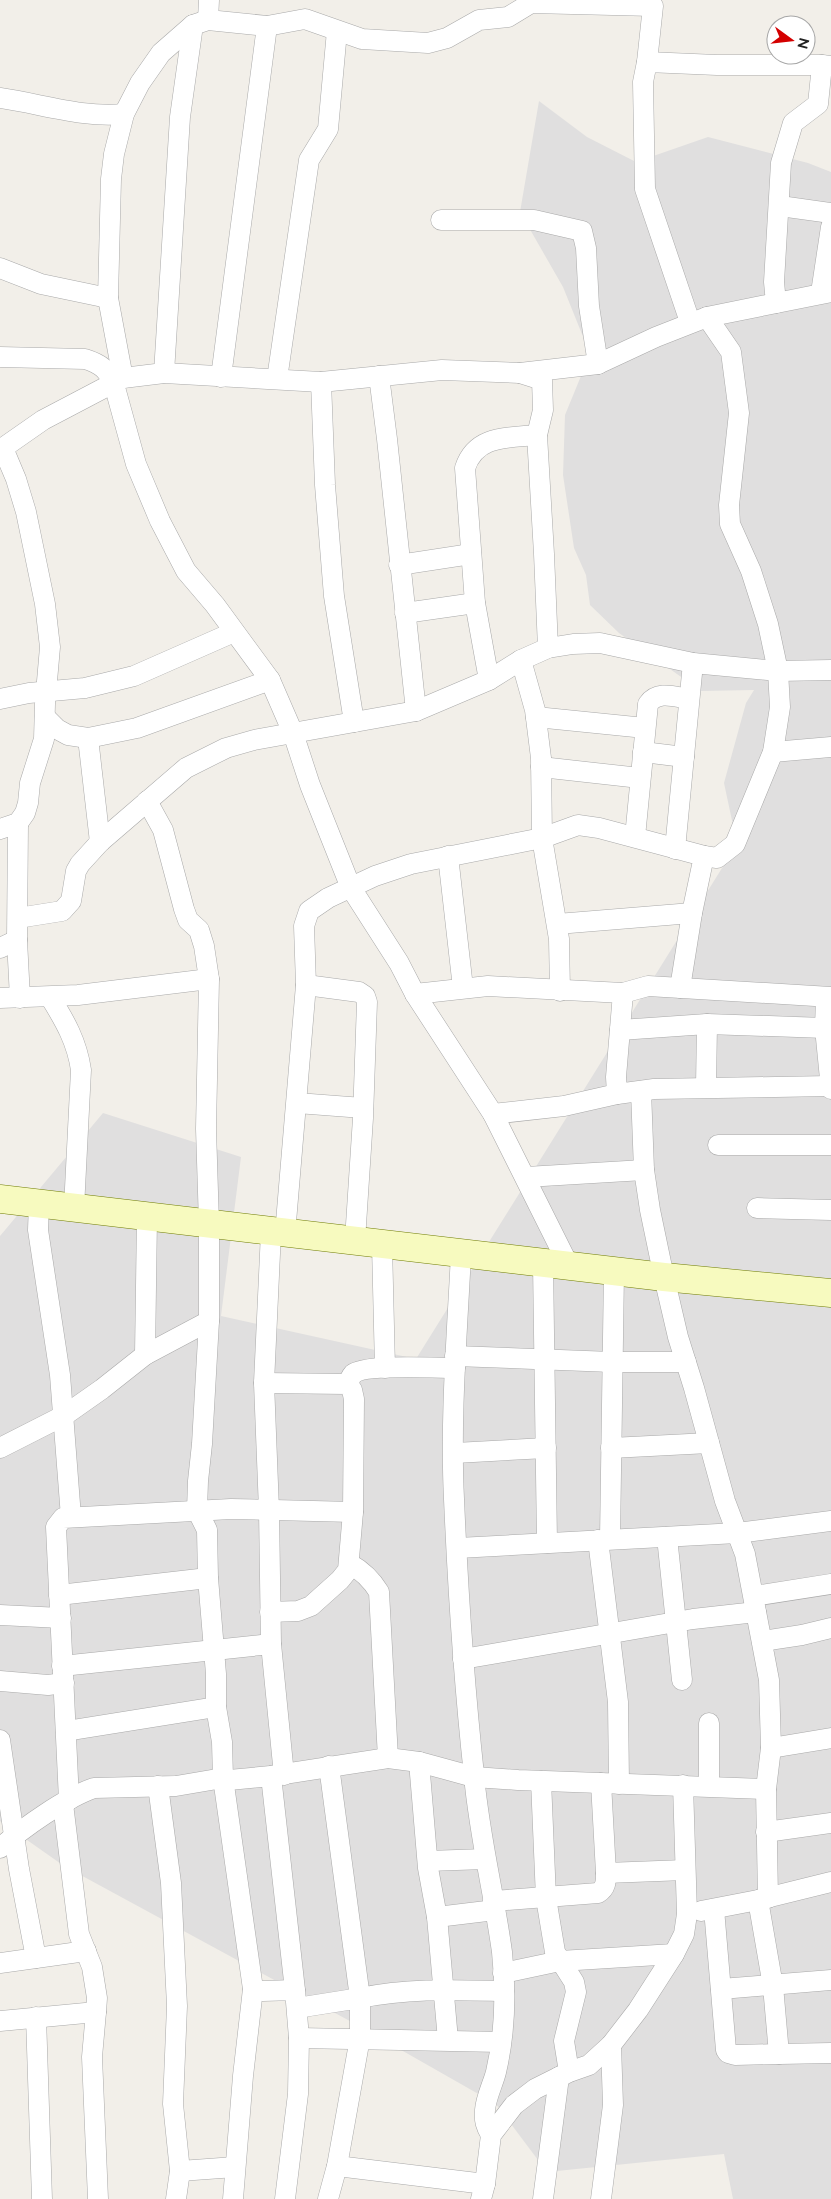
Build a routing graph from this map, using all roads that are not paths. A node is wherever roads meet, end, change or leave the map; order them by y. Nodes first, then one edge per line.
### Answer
1 (585, 3) edge
2 (203, 15) edge
3 (267, 26) junction
4 (337, 32) junction
5 (647, 62) junction
6 (826, 66) edge
7 (0, 98) edge
8 (824, 108) edge
9 (124, 114) junction
10 (780, 206) junction
11 (831, 213) edge
12 (441, 220) dead end
13 (831, 227) edge
14 (0, 268) edge
15 (826, 293) edge
16 (108, 298) junction
17 (776, 302) junction
18 (698, 320) junction
19 (0, 357) edge
20 (598, 364) junction
21 (164, 373) junction
22 (520, 373) junction
23 (379, 376) junction
24 (221, 377) junction
25 (277, 379) junction
26 (118, 381) junction
27 (321, 382) junction
28 (537, 435) junction
29 (1, 449) edge
30 (471, 554) junction
31 (399, 565) junction
32 (475, 603) junction
33 (405, 613) junction
34 (234, 632) junction
35 (548, 648) junction
36 (521, 660) junction
37 (693, 663) junction
38 (831, 670) edge
39 (778, 671) junction
40 (270, 680) junction
41 (489, 680) junction
42 (46, 691) junction
43 (0, 699) edge
44 (689, 699) junction
45 (416, 711) junction
46 (44, 717) junction
47 (536, 717) junction
48 (354, 722) junction
49 (645, 728) junction
50 (293, 733) junction
51 (88, 738) junction
52 (831, 747) edge
53 (643, 752) junction
54 (774, 752) junction
55 (684, 757) junction
56 (541, 767) junction
57 (640, 778) junction
58 (147, 801) junction
59 (9, 826) edge
60 (635, 837) junction
61 (542, 838) junction
62 (100, 842) junction
63 (675, 848) junction
64 (448, 856) junction
65 (704, 856) junction
66 (351, 888) junction
67 (692, 913) junction
68 (18, 918) junction
69 (557, 924) junction
70 (9, 944) edge
71 (209, 979) junction
72 (306, 985) junction
73 (463, 988) junction
74 (680, 988) junction
75 (560, 991) junction
76 (623, 993) junction
77 (415, 994) junction
78 (50, 997) junction
79 (0, 998) edge
80 (20, 998) junction
81 (829, 998) edge
82 (707, 1024) junction
83 (825, 1028) junction
84 (620, 1030) junction
85 (830, 1086) edge
86 (706, 1087) junction
87 (831, 1090) edge
88 (640, 1091) junction
89 (617, 1094) junction
90 (297, 1103) junction
91 (363, 1108) junction
92 (493, 1114) junction
93 (718, 1145) dead end
94 (831, 1145) edge
95 (644, 1170) junction
96 (526, 1177) junction
97 (0, 1200) edge
98 (39, 1204) junction
99 (74, 1208) junction
100 (757, 1208) dead end
101 (831, 1210) edge
102 (147, 1217) junction
103 (209, 1224) junction
104 (278, 1233) junction
105 (354, 1240) junction
106 (382, 1245) junction
107 (461, 1254) junction
108 (556, 1265) junction
109 (614, 1271) junction
110 (664, 1277) junction
111 (831, 1293) edge
112 (209, 1321) junction
113 (145, 1355) junction
114 (544, 1359) junction
115 (455, 1362) junction
116 (612, 1362) junction
117 (686, 1362) junction
118 (385, 1368) junction
119 (264, 1383) junction
120 (347, 1384) junction
121 (65, 1415) junction
122 (709, 1443) junction
123 (0, 1448) edge
124 (546, 1448) junction
125 (611, 1448) junction
126 (454, 1453) junction
127 (198, 1510) junction
128 (269, 1510) junction
129 (353, 1512) junction
130 (71, 1517) junction
131 (831, 1521) edge
132 (737, 1533) junction
133 (668, 1537) junction
134 (604, 1540) junction
135 (547, 1543) junction
136 (458, 1548) junction
137 (350, 1564) junction
138 (208, 1578) junction
139 (831, 1584) edge
140 (59, 1595) junction
141 (755, 1604) junction
142 (270, 1612) junction
143 (0, 1615) edge
144 (61, 1618) junction
145 (675, 1622) junction
146 (831, 1628) edge
147 (610, 1633) junction
148 (762, 1640) junction
149 (271, 1644) junction
150 (214, 1649) junction
151 (463, 1659) junction
152 (63, 1674) junction
153 (682, 1680) dead end
154 (0, 1681) edge
155 (216, 1707) junction
156 (709, 1722) dead end
157 (66, 1731) junction
158 (831, 1738) edge
159 (0, 1740) edge
160 (0, 1744) edge
161 (771, 1748) junction
162 (388, 1758) junction
163 (419, 1762) junction
164 (329, 1766) junction
165 (278, 1775) junction
166 (474, 1776) junction
167 (223, 1778) junction
168 (541, 1781) junction
169 (610, 1784) junction
170 (683, 1785) junction
171 (158, 1786) junction
172 (710, 1786) junction
173 (766, 1789) junction
174 (66, 1802) junction
175 (5, 1805) edge
176 (831, 1823) edge
177 (766, 1832) junction
178 (7, 1840) edge
179 (485, 1859) junction
180 (428, 1861) junction
181 (685, 1870) junction
182 (606, 1873) junction
183 (831, 1882) edge
184 (546, 1898) junction
185 (763, 1899) junction
186 (494, 1906) junction
187 (714, 1909) junction
188 (687, 1914) junction
189 (437, 1917) junction
190 (86, 1951) junction
191 (674, 1954) junction
192 (36, 1958) junction
193 (560, 1961) junction
194 (0, 1963) edge
195 (831, 1980) edge
196 (504, 1982) junction
197 (773, 1986) junction
198 (253, 1989) junction
199 (721, 1989) junction
200 (444, 1990) junction
201 (360, 1998) junction
202 (296, 1999) junction
203 (96, 2012) junction
204 (36, 2017) junction
205 (0, 2021) edge
206 (299, 2038) junction
207 (360, 2038) junction
208 (448, 2040) junction
209 (501, 2042) junction
210 (611, 2045) junction
211 (831, 2053) edge
212 (779, 2054) junction
213 (564, 2074) junction
214 (492, 2135) junction
215 (338, 2166) junction
216 (235, 2167) junction
217 (180, 2171) junction
218 (483, 2192) edge
219 (42, 2199) edge
220 (98, 2199) edge
221 (176, 2199) edge
222 (233, 2199) edge
223 (285, 2199) edge
224 (328, 2199) edge
225 (543, 2199) edge
226 (601, 2199) edge

1 - 4 street
1 - 5 street
2 - 3 street
2 - 9 street
2 - 21 street
3 - 4 street
3 - 24 street
4 - 25 street
5 - 6 street
5 - 18 street
6 - 8 street
7 - 9 street
8 - 10 street
9 - 16 street
10 - 11 street
10 - 17 street
12 - 20 street
13 - 15 street
14 - 16 street
15 - 17 street
16 - 26 street
17 - 18 street
18 - 20 street
18 - 39 street
19 - 26 street
20 - 22 street
21 - 24 street
21 - 26 street
22 - 23 street
22 - 28 street
23 - 27 street
23 - 31 street
24 - 25 street
25 - 27 street
26 - 29 street
26 - 34 street
27 - 48 street
28 - 30 street
28 - 35 street
29 - 42 street
30 - 31 street
30 - 32 street
31 - 33 street
32 - 33 street
32 - 41 street
33 - 45 street
34 - 40 street
34 - 42 street
35 - 36 street
35 - 37 street
36 - 41 street
36 - 47 street
37 - 39 street
37 - 44 street
38 - 39 street
39 - 54 street
40 - 50 street
40 - 51 street
41 - 45 street
42 - 43 street
42 - 46 street
44 - 49 street
44 - 55 street
45 - 48 street
46 - 51 street
46 - 59 street
47 - 49 street
47 - 56 street
48 - 50 street
49 - 53 street
50 - 58 street
50 - 66 street
51 - 62 street
52 - 54 street
53 - 55 street
53 - 57 street
54 - 65 street
55 - 63 street
56 - 57 street
56 - 61 street
57 - 60 street
58 - 62 street
58 - 71 street
59 - 68 street
60 - 61 street
60 - 63 street
61 - 64 street
61 - 69 street
62 - 68 street
63 - 65 street
64 - 66 street
64 - 73 street
65 - 67 street
66 - 72 street
66 - 77 street
67 - 69 street
67 - 74 street
68 - 70 street
69 - 75 street
70 - 80 street
71 - 78 street
71 - 103 street
72 - 90 street
72 - 91 street
73 - 75 street
73 - 77 street
74 - 76 street
74 - 81 street
75 - 76 street
76 - 84 street
77 - 92 street
78 - 80 street
78 - 99 street
79 - 80 street
81 - 83 street
82 - 83 street
82 - 84 street
82 - 86 street
83 - 85 street
84 - 89 street
85 - 86 street
85 - 87 street
86 - 88 street
88 - 89 street
88 - 95 street
89 - 92 street
90 - 91 street
90 - 104 street
91 - 105 street
92 - 96 street
93 - 94 street
95 - 96 street
95 - 110 street
96 - 108 street
97 - 98 street
98 - 99 street
98 - 121 street
99 - 102 street
100 - 101 street
102 - 103 street
102 - 113 street
103 - 104 street
103 - 112 street
104 - 105 street
104 - 119 street
105 - 106 street
106 - 107 street
106 - 118 street
107 - 108 street
107 - 115 street
108 - 109 street
108 - 114 street
109 - 110 street
109 - 116 street
110 - 111 street
110 - 117 street
112 - 113 street
112 - 127 street
113 - 121 street
114 - 115 street
114 - 116 street
114 - 124 street
115 - 118 street
115 - 126 street
116 - 117 street
116 - 125 street
117 - 122 street
118 - 120 street
119 - 120 street
119 - 128 street
120 - 129 street
121 - 123 street
121 - 130 street
122 - 125 street
122 - 132 street
124 - 126 street
124 - 135 street
125 - 134 street
126 - 136 street
127 - 128 street
127 - 130 street
127 - 138 street
128 - 129 street
128 - 142 street
129 - 137 street
130 - 140 street
131 - 132 street
132 - 133 street
132 - 141 street
133 - 134 street
133 - 145 street
134 - 135 street
134 - 147 street
135 - 136 street
136 - 151 street
137 - 142 street
137 - 162 street
138 - 140 street
138 - 150 street
139 - 141 street
140 - 144 street
141 - 145 street
141 - 148 street
142 - 149 street
143 - 144 street
144 - 152 street
145 - 147 street
145 - 153 street
146 - 148 street
147 - 151 street
147 - 169 street
148 - 161 street
149 - 150 street
149 - 165 street
150 - 152 street
150 - 155 street
151 - 166 street
152 - 154 street
152 - 157 street
155 - 157 street
155 - 167 street
156 - 172 street
157 - 174 street
158 - 161 street
159 - 160 street
160 - 175 street
161 - 173 street
162 - 163 street
162 - 164 street
163 - 166 street
163 - 180 street
164 - 165 street
164 - 201 street
165 - 167 street
165 - 202 street
166 - 168 street
166 - 179 street
167 - 171 street
167 - 198 street
168 - 169 street
168 - 184 street
169 - 170 street
169 - 182 street
170 - 172 street
170 - 181 street
171 - 174 street
171 - 217 street
172 - 173 street
173 - 177 street
174 - 178 street
174 - 190 street
175 - 178 street
176 - 177 street
177 - 185 street
178 - 192 street
179 - 180 street
179 - 186 street
180 - 189 street
181 - 182 street
181 - 188 street
182 - 184 street
183 - 185 street
184 - 186 street
184 - 193 street
185 - 187 street
185 - 197 street
186 - 189 street
186 - 196 street
187 - 188 street
187 - 199 street
188 - 191 street
189 - 200 street
190 - 192 street
190 - 203 street
191 - 193 street
191 - 210 street
192 - 194 street
193 - 196 street
193 - 213 street
195 - 197 street
196 - 200 street
196 - 209 street
197 - 199 street
197 - 212 street
198 - 202 street
198 - 216 street
199 - 212 street
200 - 201 street
200 - 208 street
201 - 202 street
201 - 207 street
202 - 206 street
203 - 204 street
203 - 220 street
204 - 205 street
204 - 219 street
206 - 207 street
206 - 223 street
207 - 208 street
207 - 215 street
208 - 209 street
209 - 214 street
210 - 213 street
210 - 226 street
211 - 212 street
213 - 214 street
213 - 225 street
214 - 218 street
215 - 218 street
215 - 224 street
216 - 217 street
216 - 222 street
217 - 221 street

